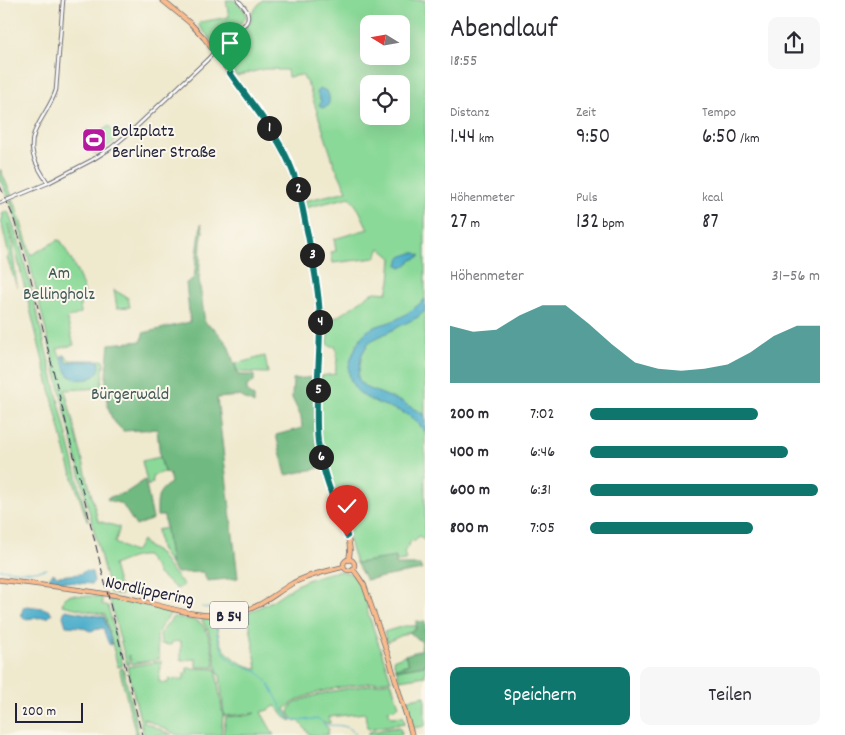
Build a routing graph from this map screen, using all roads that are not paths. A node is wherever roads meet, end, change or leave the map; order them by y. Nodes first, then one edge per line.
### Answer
1 (63, 0) edge
2 (162, 0) edge
3 (238, 0) edge
4 (215, 52) junction
5 (48, 183) junction
6 (0, 203) edge
7 (349, 560) junction
8 (343, 567) junction
9 (352, 569) junction
10 (0, 580) edge
11 (412, 735) edge

1 - 5 street
2 - 4 main road
3 - 4 street
4 - 5 street
4 - 7 main road
5 - 6 street
7 - 8 main road
7 - 9 main road
8 - 9 main road
8 - 10 main road, Nordlippering / B 54
9 - 11 main road

